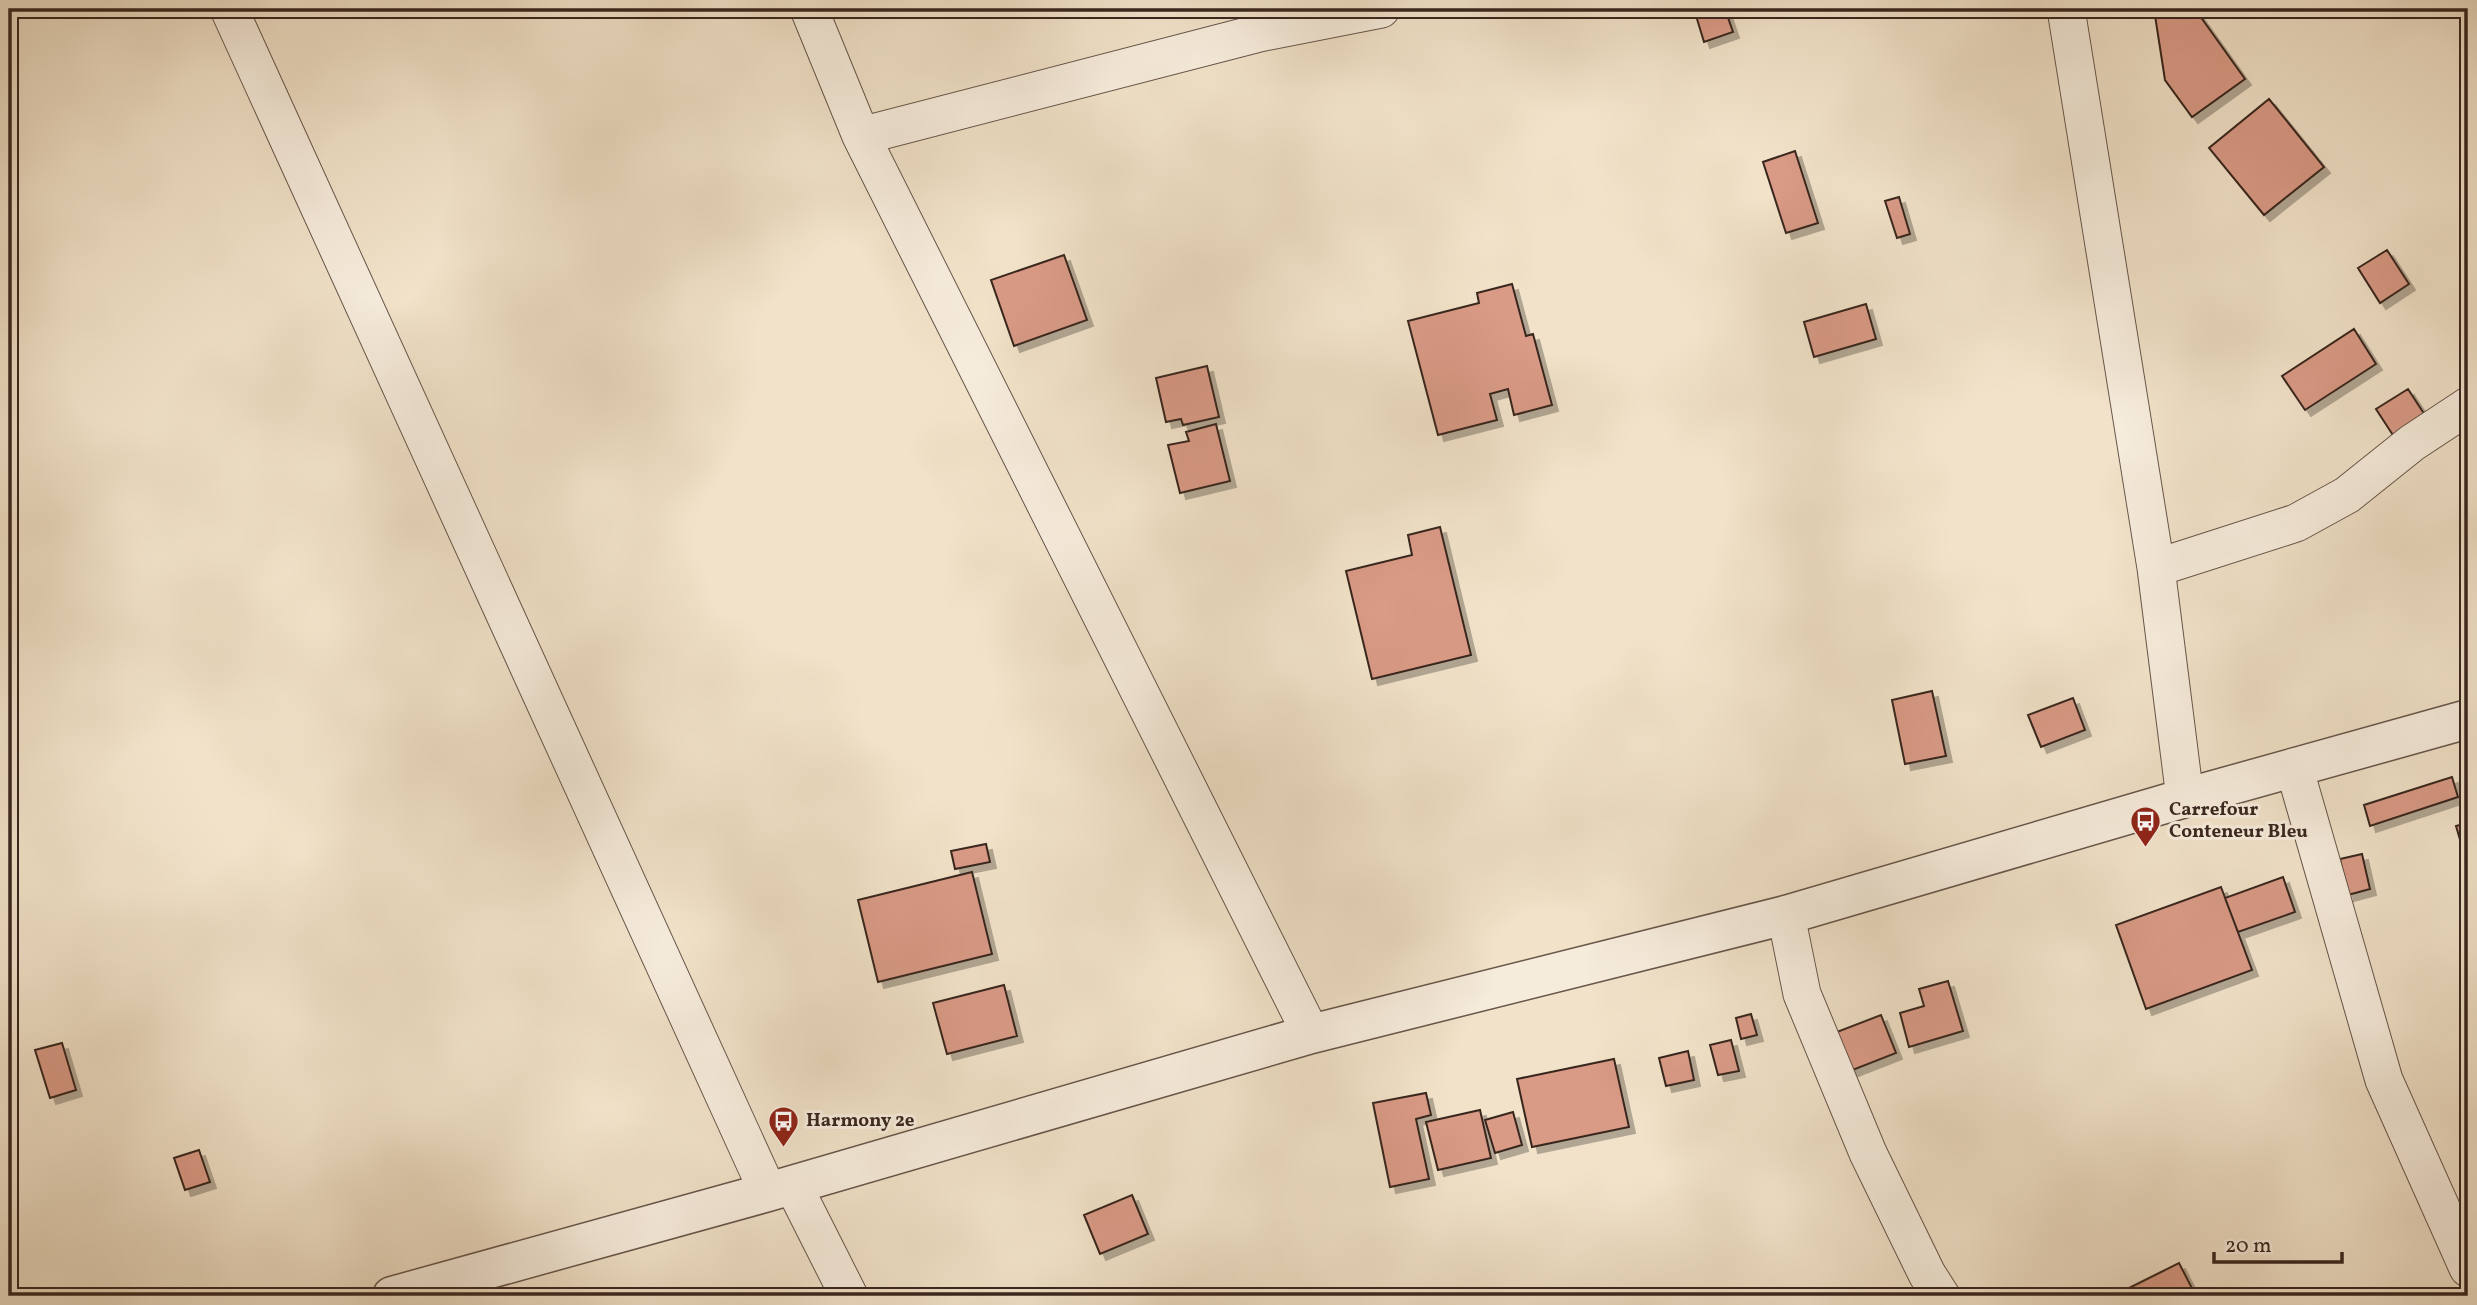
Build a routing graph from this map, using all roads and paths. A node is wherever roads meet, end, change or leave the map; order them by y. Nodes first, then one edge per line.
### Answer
1 (229, 9) edge
2 (810, 9) edge
3 (1381, 9) edge
4 (2066, 9) edge
5 (1252, 21) edge
6 (861, 136) junction
7 (2468, 406) edge
8 (2156, 568) junction
9 (2468, 719) edge
10 (2294, 767) junction
11 (2185, 798) junction
12 (1786, 915) junction
13 (1311, 1034) junction
14 (780, 1188) junction
15 (2468, 1268) edge
16 (392, 1296) edge
17 (849, 1296) edge
18 (1941, 1296) edge

1 - 14 street
2 - 6 street
3 - 5 street
4 - 8 street
5 - 6 street
6 - 13 street
7 - 8 street
8 - 11 street
9 - 10 street
10 - 11 street
10 - 15 street
11 - 12 street
12 - 13 street
12 - 18 street
13 - 14 street
14 - 16 street
14 - 17 street

